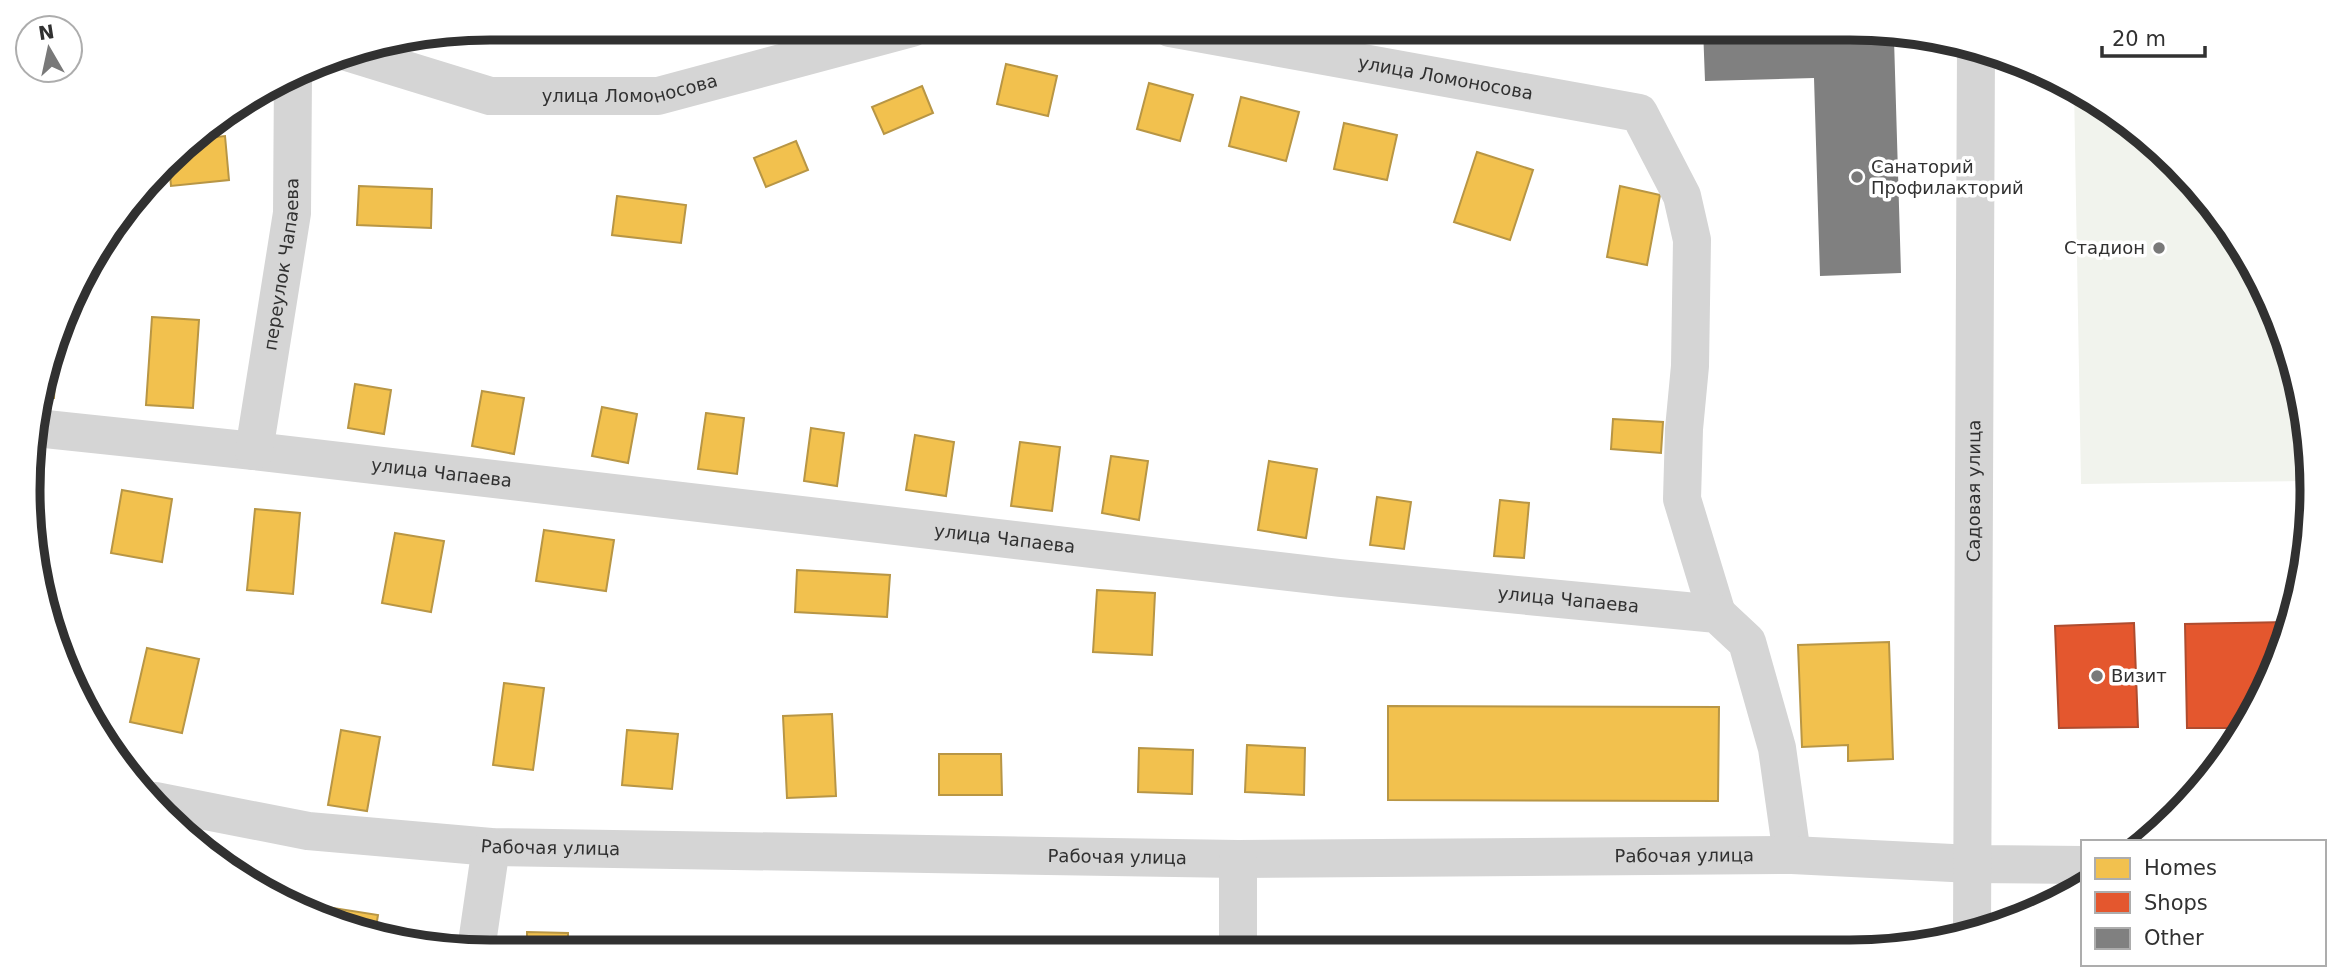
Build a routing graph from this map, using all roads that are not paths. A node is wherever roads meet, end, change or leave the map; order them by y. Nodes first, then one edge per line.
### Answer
1 (867, 40) edge
2 (1236, 40) edge
3 (366, 58) edge
4 (1976, 59) edge
5 (293, 86) edge
6 (44, 429) edge
7 (254, 451) junction
8 (1717, 614) junction
9 (168, 803) edge
10 (491, 847) junction
11 (1792, 855) junction
12 (1238, 859) junction
13 (1972, 864) junction
14 (2081, 865) edge
15 (1972, 922) edge
16 (478, 940) edge
17 (1238, 940) edge

1 - 3 street, улица Ломоносова
2 - 8 street, улица Ломоносова
4 - 13 street, Садовая улица
5 - 7 street, переулок Чапаева
6 - 7 street, улица Чапаева
7 - 8 street, улица Чапаева
8 - 11 street
9 - 10 street, Рабочая улица
10 - 12 street, Рабочая улица
10 - 16 street
11 - 12 street, Рабочая улица
11 - 13 street, Рабочая улица
12 - 17 street
13 - 14 street, Рабочая улица
13 - 15 street, Садовая улица

